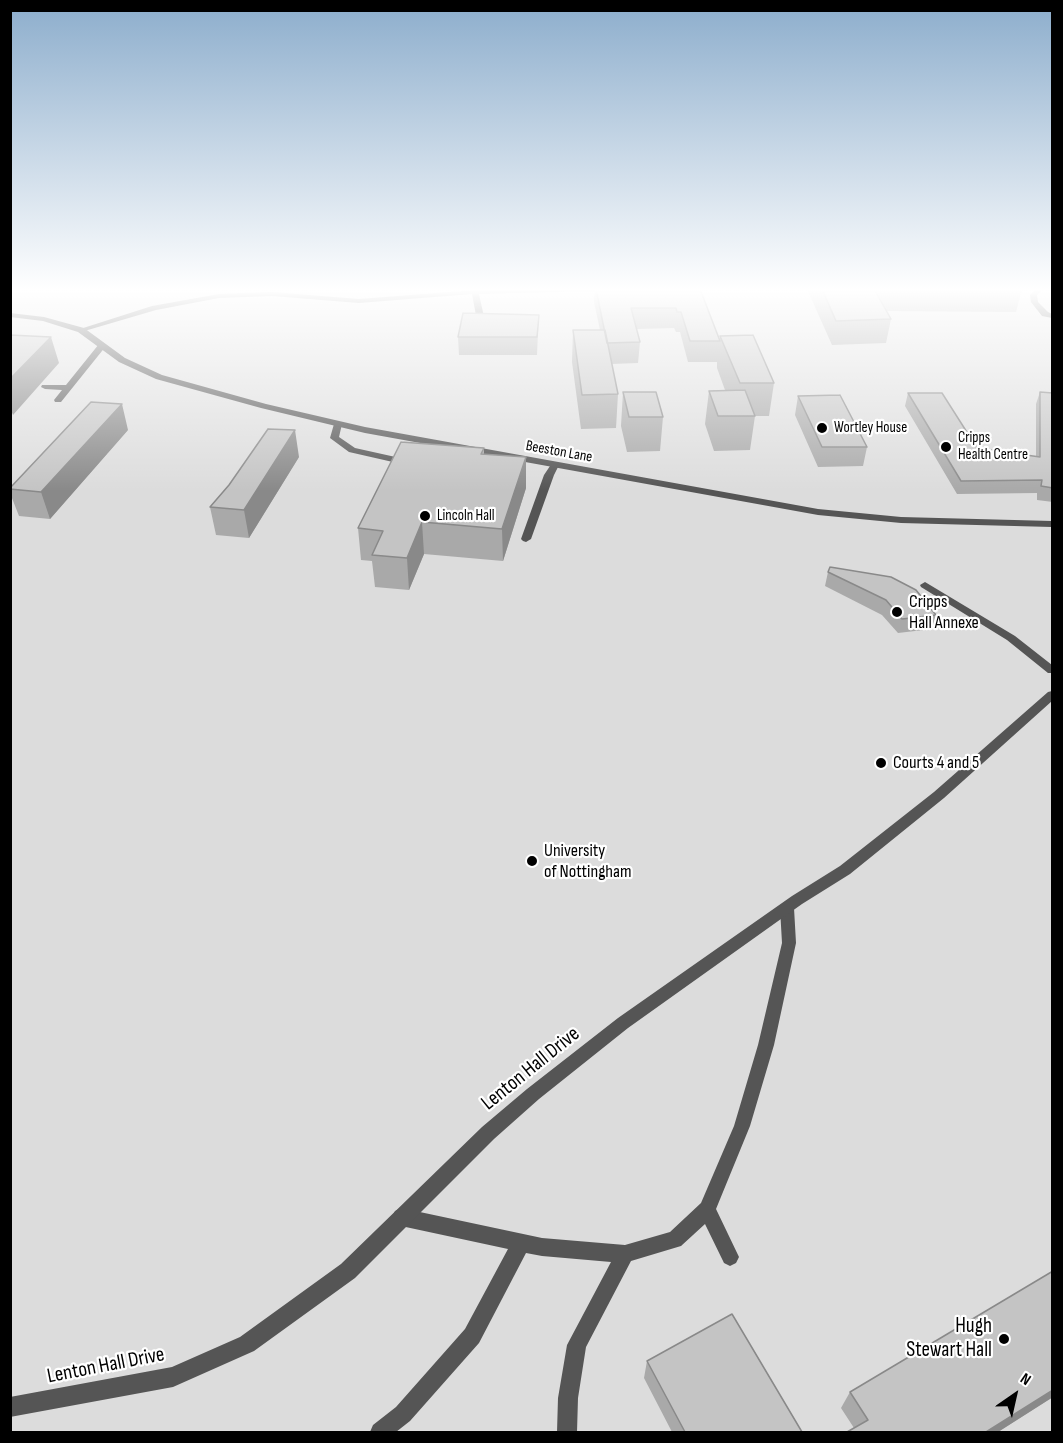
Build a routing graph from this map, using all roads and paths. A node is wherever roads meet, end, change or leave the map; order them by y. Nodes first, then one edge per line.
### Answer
1 (94, 356) edge
2 (118, 356) edge
3 (45, 387) dead end
4 (68, 388) junction
5 (58, 400) dead end
6 (338, 424) junction
7 (457, 448) junction
8 (448, 454) edge
9 (420, 464) edge
10 (555, 465) junction
11 (1053, 524) edge
12 (526, 539) dead end
13 (925, 585) dead end
14 (1053, 670) edge
15 (1053, 695) edge
16 (787, 908) junction
17 (707, 1209) junction
18 (401, 1217) junction
19 (522, 1242) junction
20 (625, 1254) junction
21 (730, 1257) dead end
22 (10, 1407) edge
23 (381, 1432) edge
24 (567, 1432) edge

1 - 4 street
2 - 6 street, Beeston Lane
3 - 4 street
4 - 5 street
6 - 7 street, Beeston Lane
6 - 9 street
7 - 8 street
7 - 10 street, Beeston Lane
10 - 11 street, Beeston Lane
10 - 12 street
13 - 14 street
15 - 16 street, Lenton Hall Drive
16 - 17 street
16 - 18 street, Lenton Hall Drive
17 - 20 street
17 - 21 street
18 - 19 street
18 - 22 street, Lenton Hall Drive
19 - 20 street
19 - 23 street
20 - 24 street

